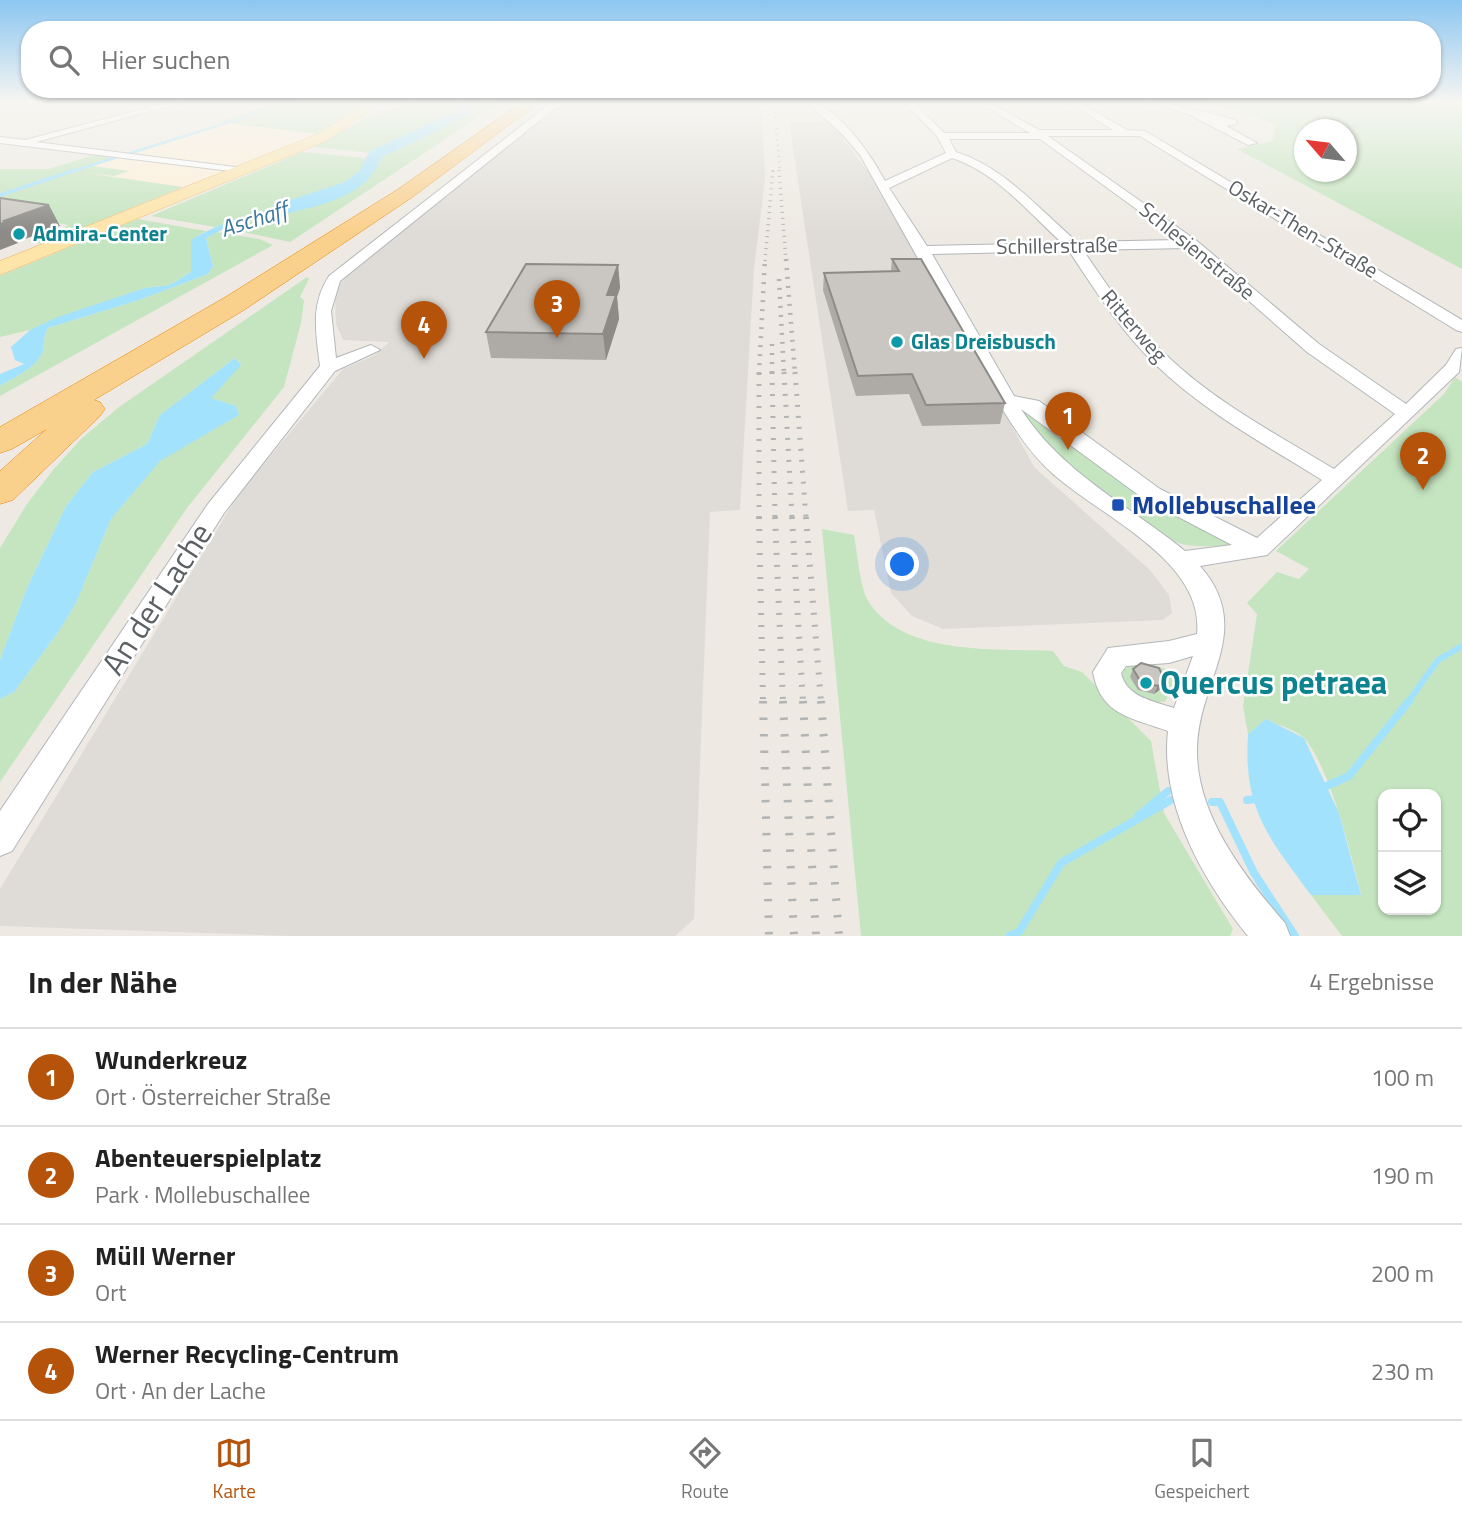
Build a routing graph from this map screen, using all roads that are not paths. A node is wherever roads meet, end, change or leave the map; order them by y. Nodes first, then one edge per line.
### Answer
1 (31, 145) edge
2 (305, 145) edge
3 (451, 145) edge
4 (473, 145) edge
5 (503, 145) edge
6 (858, 145) edge
7 (950, 145) edge
8 (1055, 145) edge
9 (1161, 145) edge
10 (951, 154) junction
11 (240, 172) junction
12 (883, 186) junction
13 (1192, 244) junction
14 (1073, 246) junction
15 (922, 250) junction
16 (0, 269) edge
17 (234, 304) junction
18 (1462, 327) edge
19 (372, 350) dead end
20 (1462, 353) edge
21 (329, 358) junction
22 (1009, 401) junction
23 (1406, 414) junction
24 (0, 418) edge
25 (0, 442) edge
26 (1336, 479) junction
27 (0, 492) edge
28 (1259, 549) junction
29 (1182, 560) junction
30 (1212, 640) junction
31 (1183, 724) junction
32 (0, 840) edge
33 (1265, 929) edge

1 - 11 street
2 - 11 main road
3 - 24 highway
4 - 17 highway
5 - 21 street
6 - 12 street
7 - 10 street
8 - 13 street, Schlesienstraße
9 - 18 street, Oskar-Then-Straße
10 - 12 street
10 - 14 street, Ritterweg
11 - 16 main road
12 - 15 street
13 - 14 street, Schillerstraße
13 - 23 street, Schlesienstraße
14 - 15 street, Schillerstraße
14 - 26 street, Ritterweg
15 - 22 street
17 - 25 highway
17 - 27 highway
19 - 21 street, An der Lache
20 - 23 street
21 - 32 street, An der Lache
22 - 28 street
22 - 29 street
23 - 26 street
26 - 28 street
28 - 29 street
29 - 30 street
30 - 31 street
30 - 31 street
31 - 33 street

